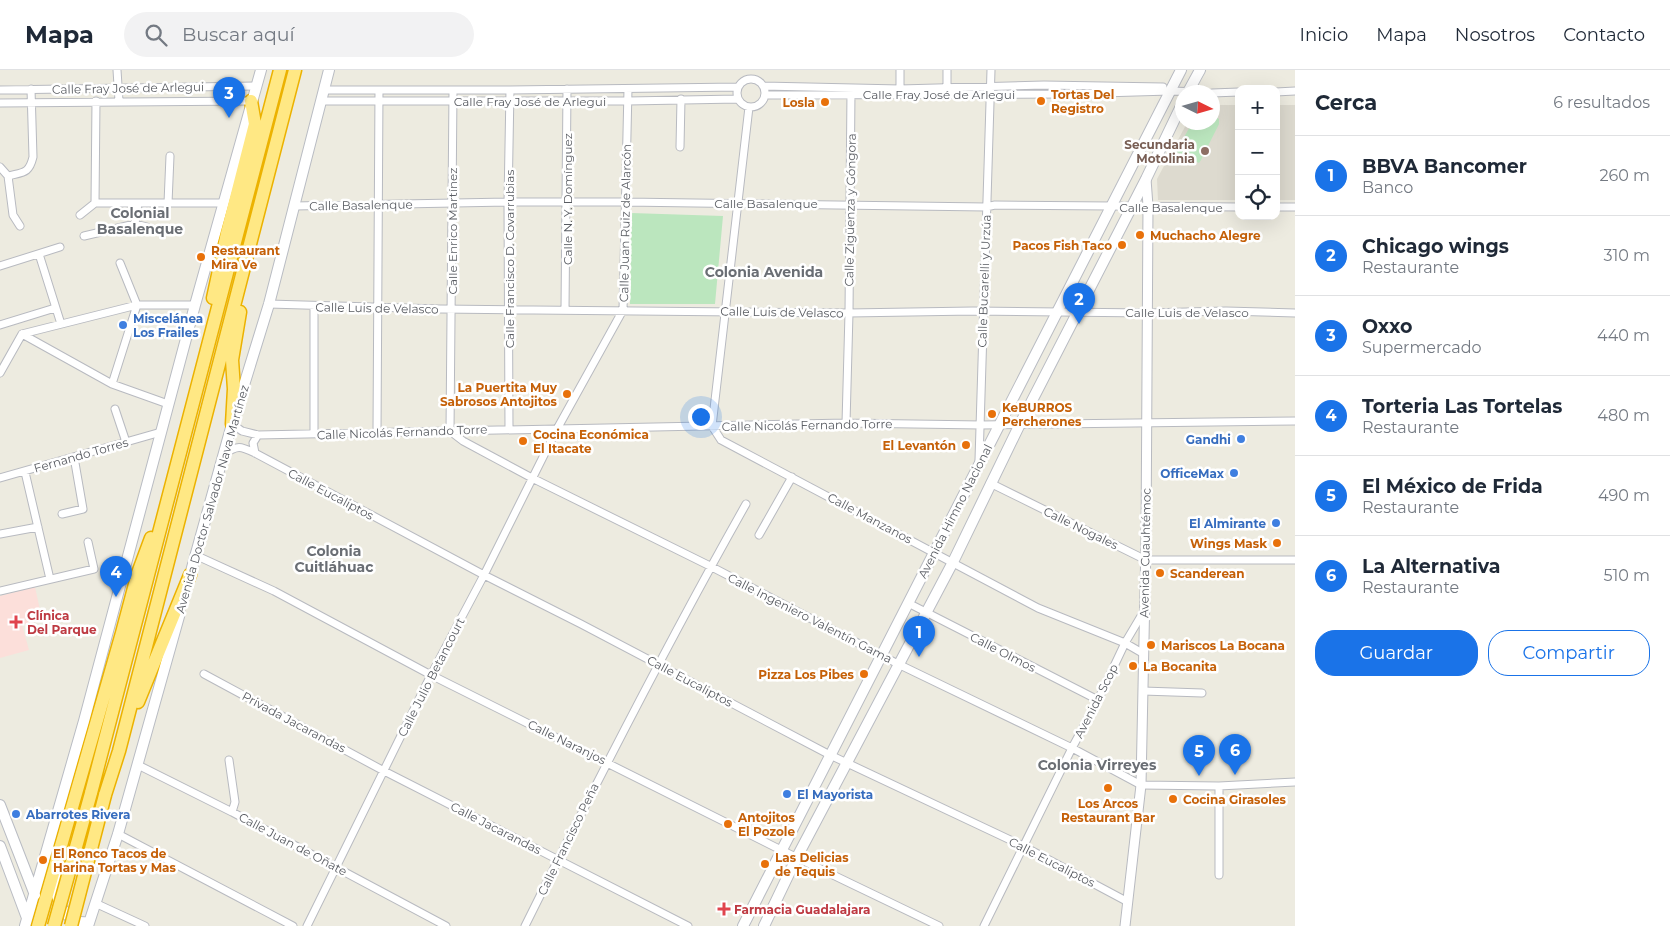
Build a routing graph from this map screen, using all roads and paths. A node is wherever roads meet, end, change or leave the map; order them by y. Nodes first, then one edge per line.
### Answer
1 (117, 70) edge
2 (261, 70) edge
3 (329, 70) edge
4 (754, 70) edge
5 (900, 70) edge
6 (947, 70) edge
7 (991, 70) edge
8 (1181, 70) edge
9 (1200, 70) edge
10 (279, 74) edge
11 (293, 76) edge
12 (754, 79) junction
13 (1192, 85) edge
14 (256, 86) junction
15 (738, 86) junction
16 (764, 86) junction
17 (1068, 86) junction
18 (118, 88) junction
19 (31, 89) junction
20 (567, 89) junction
21 (628, 89) junction
22 (900, 89) junction
23 (1110, 89) junction
24 (1171, 89) junction
25 (1175, 89) edge
26 (0, 90) edge
27 (324, 90) junction
28 (379, 90) junction
29 (453, 90) junction
30 (510, 90) junction
31 (947, 90) junction
32 (991, 90) junction
33 (851, 91) junction
34 (1295, 91) edge
35 (1235, 92) edge
36 (1280, 92) edge
37 (1220, 93) edge
38 (1067, 94) junction
39 (764, 95) junction
40 (681, 99) junction
41 (738, 99) junction
42 (252, 100) junction
43 (567, 100) junction
44 (96, 101) junction
45 (119, 101) junction
46 (321, 101) junction
47 (453, 101) junction
48 (510, 101) junction
49 (628, 101) junction
50 (379, 102) junction
51 (0, 103) edge
52 (31, 103) junction
53 (748, 107) junction
54 (1175, 119) edge
55 (680, 147) dead end
56 (170, 156) dead end
57 (0, 167) edge
58 (8, 176) junction
59 (1146, 179) junction
60 (224, 202) junction
61 (508, 202) junction
62 (626, 202) junction
63 (95, 203) junction
64 (138, 203) junction
65 (168, 203) junction
66 (452, 203) junction
67 (567, 203) junction
68 (736, 203) junction
69 (379, 204) junction
70 (850, 204) junction
71 (294, 206) junction
72 (1111, 206) junction
73 (1131, 206) junction
74 (1148, 206) junction
75 (986, 207) junction
76 (1235, 207) edge
77 (1280, 207) edge
78 (1295, 208) edge
79 (80, 215) dead end
80 (135, 224) junction
81 (20, 226) dead end
82 (147, 227) dead end
83 (84, 236) dead end
84 (60, 247) dead end
85 (249, 251) junction
86 (39, 254) junction
87 (120, 263) dead end
88 (0, 266) edge
89 (268, 304) junction
90 (137, 305) junction
91 (194, 305) junction
92 (314, 307) junction
93 (55, 308) junction
94 (377, 308) junction
95 (451, 309) junction
96 (509, 309) junction
97 (565, 310) junction
98 (623, 310) junction
99 (724, 311) junction
100 (983, 311) junction
101 (1057, 312) junction
102 (1077, 312) junction
103 (849, 313) junction
104 (1147, 313) junction
105 (1295, 313) edge
106 (61, 324) junction
107 (0, 325) edge
108 (22, 334) junction
109 (208, 346) junction
110 (0, 373) edge
111 (112, 384) junction
112 (168, 404) junction
113 (115, 410) dead end
114 (1295, 421) edge
115 (1146, 422) junction
116 (846, 423) junction
117 (232, 424) junction
118 (981, 424) junction
119 (1000, 424) junction
120 (1020, 424) junction
121 (712, 426) junction
122 (509, 428) junction
123 (556, 429) junction
124 (450, 431) junction
125 (161, 432) junction
126 (377, 432) junction
127 (314, 434) junction
128 (258, 435) junction
129 (126, 442) junction
130 (255, 453) junction
131 (224, 454) junction
132 (74, 457) junction
133 (979, 468) junction
134 (176, 470) junction
135 (25, 472) junction
136 (792, 477) junction
137 (0, 478) edge
138 (532, 478) junction
139 (990, 483) junction
140 (746, 504) dead end
141 (62, 514) dead end
142 (38, 527) junction
143 (0, 534) edge
144 (759, 535) dead end
145 (88, 542) dead end
146 (935, 553) junction
147 (195, 555) junction
148 (1146, 560) junction
149 (1295, 560) edge
150 (953, 562) junction
151 (710, 566) junction
152 (190, 575) junction
153 (484, 575) junction
154 (50, 579) junction
155 (0, 591) edge
156 (116, 602) junction
157 (908, 603) junction
158 (1144, 611) junction
159 (926, 612) junction
160 (122, 634) junction
161 (1125, 643) junction
162 (1144, 654) junction
163 (881, 655) junction
164 (658, 664) junction
165 (898, 664) junction
166 (204, 674) dead end
167 (431, 674) junction
168 (1143, 691) junction
169 (1202, 693) dead end
170 (1098, 700) junction
171 (101, 706) junction
172 (84, 722) junction
173 (1072, 748) junction
174 (119, 751) junction
175 (830, 755) junction
176 (228, 760) dead end
177 (606, 762) junction
178 (848, 763) junction
179 (138, 766) junction
180 (384, 771) junction
181 (1295, 782) edge
182 (1141, 786) junction
183 (1219, 786) junction
184 (0, 805) edge
185 (232, 812) junction
186 (118, 834) junction
187 (0, 846) edge
188 (1023, 846) junction
189 (61, 848) junction
190 (781, 850) junction
191 (797, 857) junction
192 (558, 860) junction
193 (336, 867) junction
194 (1219, 875) dead end
195 (34, 894) junction
196 (95, 902) junction
197 (1128, 902) junction
198 (41, 913) junction
199 (30, 924) edge
200 (88, 924) edge
201 (46, 926) edge
202 (54, 926) edge
203 (71, 926) edge
204 (145, 926) edge
205 (293, 926) edge
206 (307, 926) edge
207 (446, 926) edge
208 (525, 926) edge
209 (688, 926) edge
210 (743, 926) edge
211 (764, 926) edge
212 (939, 926) edge
213 (984, 926) edge
214 (1126, 926) edge

1 - 18 street
2 - 14 main road
3 - 27 main road, Avenida Doctor Salvador Nava Martínez
4 - 12 street
5 - 22 street
6 - 31 street
7 - 32 street, Calle Bucarelli y Urzúa
8 - 24 main road, Avenida Himno Nacional
9 - 13 main road
10 - 109 highway
11 - 85 highway, Avenida Doctor Salvador Nava Martínez
12 - 15 street
12 - 16 street
14 - 18 street, Calle Fray José de Arlegui
14 - 42 main road
15 - 21 street, Calle Fray José de Arlegui
15 - 41 street
16 - 33 street, Calle Fray José de Arlegui
16 - 39 street
17 - 23 street, Calle Fray José de Arlegui
17 - 32 street, Calle Fray José de Arlegui
17 - 38 street
18 - 19 street, Calle Fray José de Arlegui
18 - 45 street
19 - 26 street, Calle Fray José de Arlegui
19 - 52 street
20 - 21 street, Calle Fray José de Arlegui
20 - 30 street, Calle Fray José de Arlegui
20 - 43 street, Calle N. Y. Domínguez
21 - 49 street, Calle Juan Ruiz de Alarcón
22 - 31 street, Calle Fray José de Arlegui
22 - 33 street, Calle Fray José de Arlegui
23 - 24 street, Calle Fray José de Arlegui
23 - 38 street, Calle Fray José de Arlegui
24 - 25 street, Calle Fray José de Arlegui
24 - 72 main road, Avenida Himno Nacional
27 - 28 street, Calle Fray José de Arlegui
27 - 46 main road, Avenida Doctor Salvador Nava Martínez
28 - 29 street, Calle Fray José de Arlegui
28 - 50 street
29 - 30 street, Calle Fray José de Arlegui
29 - 47 street, Calle Enrico Martínez
30 - 48 street, Calle Francisco D. Covarrubias
31 - 32 street, Calle Fray José de Arlegui
31 - 33 street, Calle Fray José de Arlegui
32 - 38 street, Calle Fray José de Arlegui
32 - 75 street, Calle Bucarelli y Urzúa
33 - 39 street, Calle Fray José de Arlegui
33 - 70 street, Calle Zigüenza y Góngora
34 - 36 street
35 - 37 street
39 - 53 street
40 - 41 street, Calle Fray José de Arlegui
40 - 49 street, Calle Fray José de Arlegui
40 - 55 street
41 - 53 street
42 - 45 street, Calle Fray José de Arlegui
42 - 60 main road
42 - 109 highway
43 - 48 street, Calle Fray José de Arlegui
43 - 49 street, Calle Fray José de Arlegui
43 - 67 street, Calle N. Y. Domínguez
44 - 45 street, Calle Fray José de Arlegui
44 - 52 street, Calle Fray José de Arlegui
44 - 63 street
46 - 50 street, Calle Fray José de Arlegui
46 - 71 main road, Avenida Doctor Salvador Nava Martínez
47 - 48 street, Calle Fray José de Arlegui
47 - 50 street, Calle Fray José de Arlegui
47 - 66 street, Calle Enrico Martínez
48 - 61 street, Calle Francisco D. Covarrubias
49 - 62 street, Calle Juan Ruiz de Alarcón
50 - 69 street
51 - 52 street, Calle Fray José de Arlegui
52 - 58 street
53 - 68 street
54 - 59 main road, Avenida Himno Nacional
56 - 65 street
57 - 58 street
58 - 81 street
59 - 73 main road, Avenida Himno Nacional
59 - 74 street, Avenida Cuauhtémoc
60 - 65 street
60 - 91 main road
61 - 66 street, Calle Basalenque
61 - 67 street, Calle Basalenque
61 - 96 street, Calle Francisco D. Covarrubias
62 - 67 street, Calle Basalenque
62 - 68 street, Calle Basalenque
62 - 98 street, Calle Juan Ruiz de Alarcón
63 - 64 street
63 - 79 street
64 - 65 street
64 - 80 street
66 - 69 street, Calle Basalenque
66 - 95 street, Calle Enrico Martínez
67 - 97 street, Calle N. Y. Domínguez
68 - 70 street, Calle Basalenque
68 - 99 street
69 - 71 street, Calle Basalenque
69 - 94 street
70 - 75 street, Calle Basalenque
70 - 103 street, Calle Zigüenza y Góngora
71 - 89 main road, Avenida Doctor Salvador Nava Martínez
72 - 73 street, Calle Basalenque
72 - 75 street, Calle Basalenque
72 - 101 main road, Avenida Himno Nacional
73 - 74 street, Calle Basalenque
73 - 102 main road, Avenida Himno Nacional
74 - 76 street, Calle Basalenque
74 - 104 street, Avenida Cuauhtémoc
75 - 100 street, Calle Bucarelli y Urzúa
77 - 78 street
80 - 82 street
80 - 83 street
84 - 86 street
85 - 117 highway
85 - 174 highway, Avenida Doctor Salvador Nava Martínez
86 - 88 street
86 - 93 street
87 - 90 street
89 - 92 street, Calle Luis de Velasco
89 - 117 main road, Avenida Doctor Salvador Nava Martínez
90 - 91 street
90 - 106 street
90 - 111 street
91 - 112 main road
92 - 94 street, Calle Luis de Velasco
92 - 127 street
93 - 106 street
93 - 107 street
94 - 95 street, Calle Luis de Velasco
94 - 126 street
95 - 96 street, Calle Luis de Velasco
95 - 124 street, Calle Enrico Martínez
96 - 97 street, Calle Luis de Velasco
96 - 122 street, Calle Francisco D. Covarrubias
97 - 98 street, Calle Luis de Velasco
98 - 99 street, Calle Luis de Velasco
98 - 123 street, Calle Juan Ruiz de Alarcón
99 - 103 street, Calle Luis de Velasco
99 - 121 street
100 - 101 street, Calle Luis de Velasco
100 - 103 street, Calle Luis de Velasco
100 - 118 street, Calle Bucarelli y Urzúa
101 - 102 street, Calle Luis de Velasco
101 - 119 main road, Avenida Himno Nacional
102 - 104 street, Calle Luis de Velasco
102 - 120 main road, Avenida Himno Nacional
103 - 116 street, Calle Zigüenza y Góngora
104 - 105 street, Calle Luis de Velasco
104 - 115 street, Avenida Cuauhtémoc
106 - 108 street
108 - 110 street
108 - 111 street
109 - 134 highway
111 - 112 street
112 - 125 main road
113 - 129 street
114 - 115 street, Calle Nicolás Fernando Torre
115 - 120 street, Calle Nicolás Fernando Torre
115 - 148 street, Avenida Cuauhtémoc
116 - 118 street, Calle Nicolás Fernando Torre
116 - 121 street, Calle Nicolás Fernando Torre
117 - 128 street, Calle Nicolás Fernando Torre
117 - 131 main road, Avenida Doctor Salvador Nava Martínez
118 - 119 street, Calle Nicolás Fernando Torre
118 - 133 street, Calle Bucarelli y Urzúa
119 - 120 street, Calle Nicolás Fernando Torre
119 - 133 main road, Avenida Himno Nacional
120 - 139 main road, Avenida Himno Nacional
121 - 123 street, Calle Nicolás Fernando Torre
121 - 136 street, Calle Manzanos
122 - 123 street, Calle Nicolás Fernando Torre
122 - 124 street, Calle Nicolás Fernando Torre
123 - 138 street, Calle Julio Betancourt
124 - 126 street, Calle Nicolás Fernando Torre
124 - 138 street, Calle Ingeniero Valentín Gama
125 - 129 street, Fernando Torres
125 - 156 main road
126 - 127 street, Calle Nicolás Fernando Torre
127 - 128 street, Calle Nicolás Fernando Torre
128 - 130 street
129 - 132 street, Fernando Torres
130 - 131 street, Calle Eucaliptos
130 - 153 street, Calle Eucaliptos
131 - 147 main road, Avenida Doctor Salvador Nava Martínez
132 - 135 street, Fernando Torres
132 - 141 street
133 - 146 main road, Avenida Himno Nacional
134 - 160 highway
134 - 202 highway, bridge
135 - 137 street, Fernando Torres
135 - 142 street
136 - 144 street
136 - 146 street, Calle Manzanos
138 - 151 street, Calle Ingeniero Valentín Gama
138 - 153 street, Calle Julio Betancourt
139 - 148 street, Calle Nogales
139 - 150 main road, Avenida Himno Nacional
140 - 151 street, Calle Francisco Peña
142 - 143 street
142 - 154 street
145 - 154 street
146 - 150 street, Calle Manzanos
146 - 157 main road, Avenida Himno Nacional
147 - 152 main road, Avenida Doctor Salvador Nava Martínez
147 - 167 street, Calle Naranjos
148 - 149 street, Calle Nogales
148 - 158 street, Avenida Cuauhtémoc
150 - 159 main road, Avenida Himno Nacional
150 - 161 street, Calle Manzanos
151 - 163 street, Calle Ingeniero Valentín Gama
151 - 164 street, Calle Francisco Peña
152 - 174 highway
152 - 179 main road, Avenida Doctor Salvador Nava Martínez
153 - 164 street, Calle Eucaliptos
153 - 167 street, Calle Julio Betancourt
154 - 155 street
156 - 160 main road
156 - 172 main road
157 - 159 street, Calle Olmos
157 - 163 main road, Avenida Himno Nacional
158 - 161 street, Avenida Scop
158 - 162 street, Avenida Cuauhtémoc
159 - 165 main road, Avenida Himno Nacional
159 - 170 street, Calle Olmos
160 - 171 highway
161 - 162 street, Calle Manzanos
161 - 170 street, Avenida Scop
162 - 168 street, Avenida Cuauhtémoc
163 - 165 street, Calle Ingeniero Valentín Gama
163 - 175 main road, Avenida Himno Nacional
164 - 175 street, Calle Eucaliptos
164 - 177 street, Calle Francisco Peña
165 - 173 street, Calle Ingeniero Valentín Gama
165 - 178 main road, Avenida Himno Nacional
166 - 180 street, Privada Jacarandas
167 - 177 street, Calle Naranjos
167 - 180 street, Calle Julio Betancourt
168 - 169 street
168 - 182 street, Avenida Cuauhtémoc
170 - 173 street, Avenida Scop
171 - 172 main road
171 - 189 highway
172 - 195 main road
173 - 182 street, Calle Ingeniero Valentín Gama
173 - 188 street, Avenida Scop
174 - 203 highway, Avenida Doctor Salvador Nava Martínez, bridge
175 - 178 street, Calle Eucaliptos
175 - 190 main road, Avenida Himno Nacional
176 - 185 street
177 - 190 street, Calle Naranjos
177 - 192 street, Calle Francisco Peña
178 - 188 street, Calle Eucaliptos
178 - 191 main road, Avenida Himno Nacional
179 - 185 street, Calle Juan de Oñate
179 - 186 main road, Avenida Doctor Salvador Nava Martínez
180 - 192 street, Calle Jacarandas
180 - 193 street, Calle Julio Betancourt
181 - 183 street, Calle Ingeniero Valentín Gama
182 - 183 street, Calle Ingeniero Valentín Gama
182 - 197 street, Avenida Cuauhtémoc
183 - 194 street
184 - 195 main road
185 - 193 street, Calle Juan de Oñate
186 - 196 main road, Avenida Doctor Salvador Nava Martínez
186 - 205 street
187 - 199 main road
188 - 197 street, Calle Eucaliptos
188 - 213 street, Avenida Scop
189 - 198 highway
189 - 200 main road
190 - 191 street, Calle Naranjos
190 - 210 main road, Avenida Himno Nacional
191 - 211 main road, Avenida Himno Nacional
191 - 212 street, Calle Naranjos
192 - 208 street, Calle Francisco Peña
192 - 209 street, Calle Jacarandas
193 - 206 street, Calle Julio Betancourt
193 - 207 street, Calle Juan de Oñate
195 - 198 main road
195 - 199 main road
196 - 200 main road, Avenida Doctor Salvador Nava Martínez
196 - 204 street
197 - 214 street, Avenida Cuauhtémoc
198 - 199 highway
198 - 201 main road

